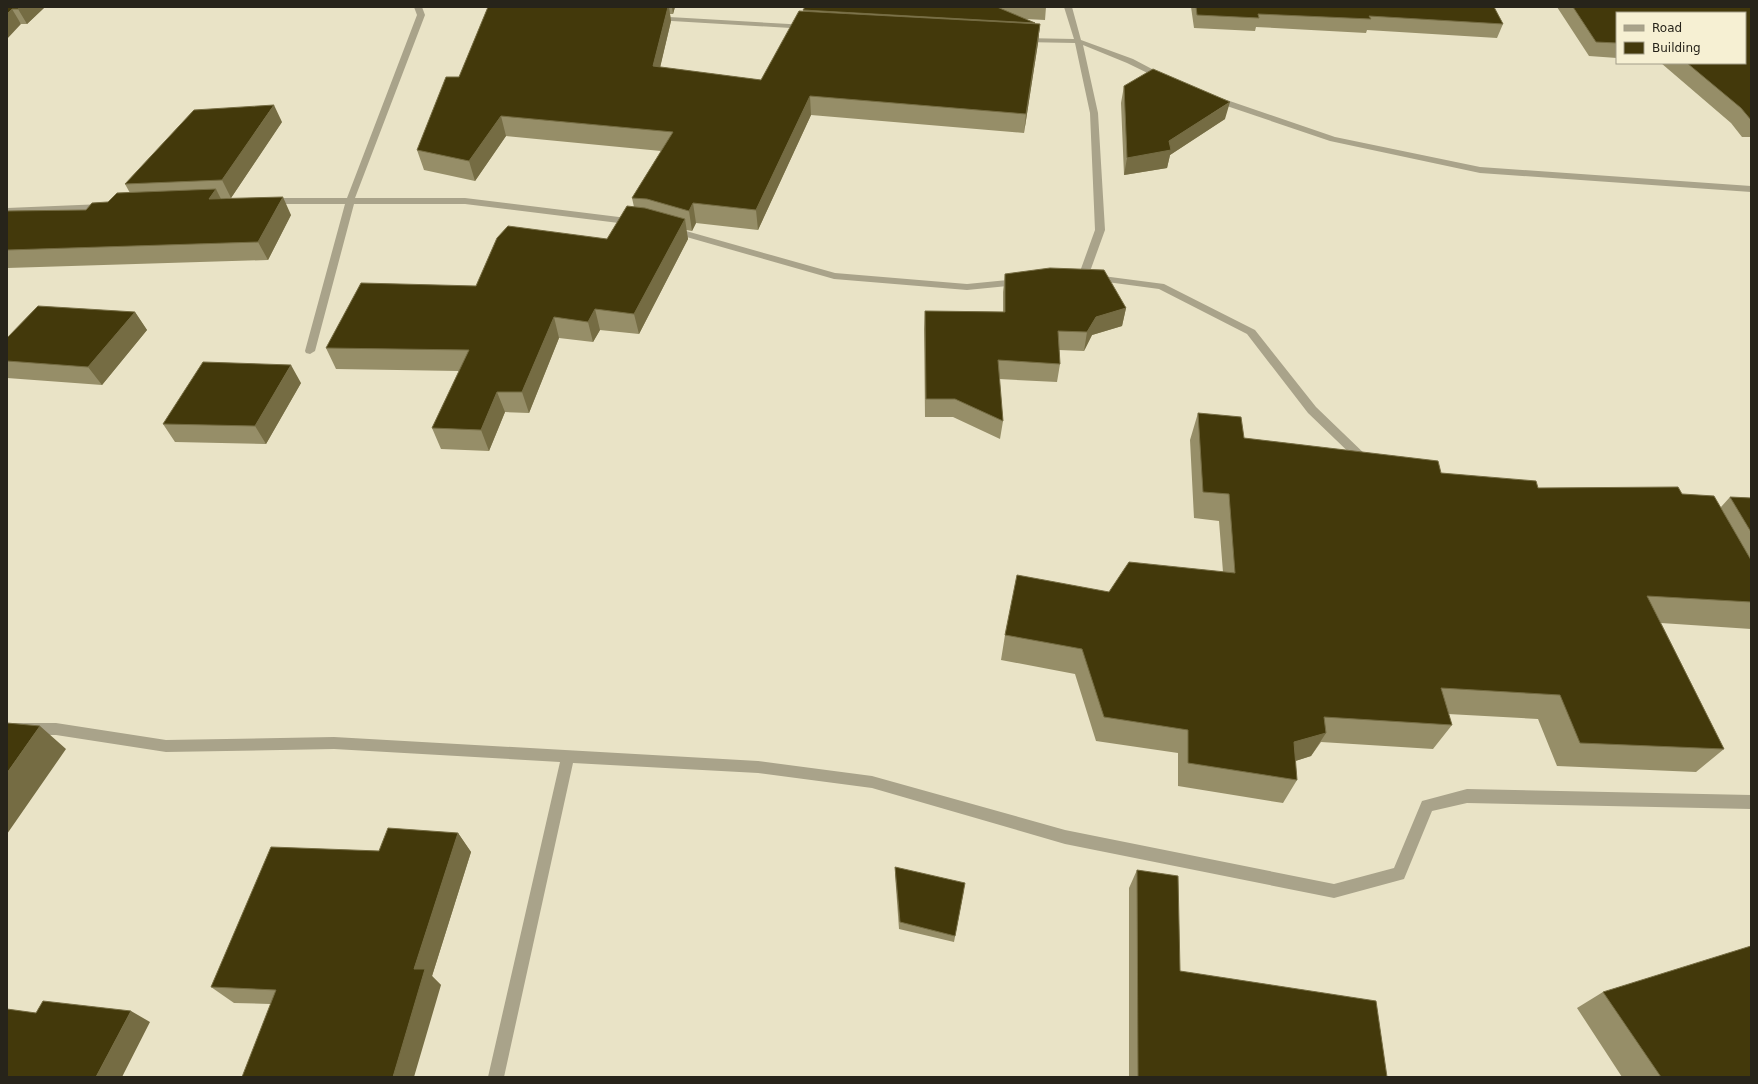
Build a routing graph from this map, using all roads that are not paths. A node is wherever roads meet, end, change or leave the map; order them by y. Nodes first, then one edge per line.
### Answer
1 (418, 7) edge
2 (1068, 7) edge
3 (645, 17) edge
4 (819, 28) edge
5 (1016, 39) edge
6 (1078, 41) junction
7 (1172, 81) edge
8 (1208, 96) edge
9 (1751, 189) edge
10 (261, 201) edge
11 (350, 201) junction
12 (112, 207) edge
13 (7, 211) edge
14 (642, 223) edge
15 (666, 228) edge
16 (1029, 282) edge
17 (310, 351) dead end
18 (1378, 467) edge
19 (7, 729) edge
20 (568, 756) junction
21 (1751, 802) edge
22 (496, 1077) edge

1 - 11 street
2 - 6 street
3 - 4 street
5 - 6 street
6 - 7 street
6 - 18 street
8 - 9 street
10 - 11 street
11 - 14 street
11 - 17 street
12 - 13 street
15 - 16 street
19 - 20 street
20 - 21 street
20 - 22 street

